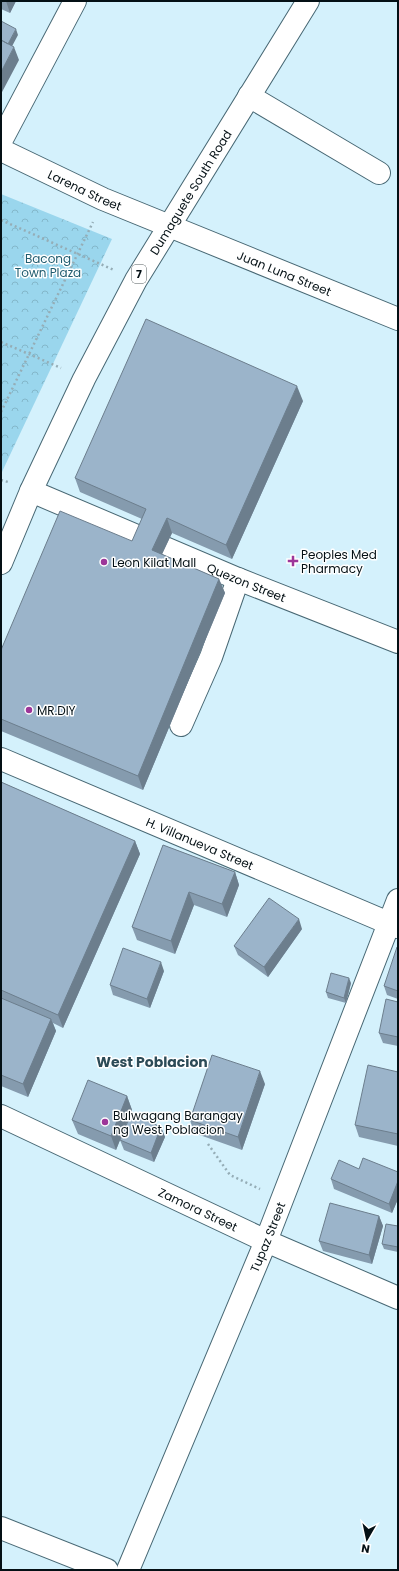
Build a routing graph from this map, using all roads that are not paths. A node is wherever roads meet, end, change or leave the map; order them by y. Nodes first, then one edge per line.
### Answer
1 (75, 1) edge
2 (308, 1) edge
3 (249, 96) junction
4 (1, 141) edge
5 (1, 150) edge
6 (379, 173) dead end
7 (170, 225) junction
8 (398, 319) edge
9 (31, 491) junction
10 (1, 563) edge
11 (238, 579) junction
12 (398, 642) edge
13 (181, 725) dead end
14 (1, 759) edge
15 (398, 900) edge
16 (394, 926) edge
17 (1, 1116) edge
18 (266, 1241) junction
19 (398, 1298) edge
20 (1, 1528) edge
21 (108, 1570) edge
22 (128, 1570) edge

1 - 4 street
2 - 3 street, Dumaguete South Road / 7
3 - 6 street
3 - 7 street, Dumaguete South Road / 7
5 - 7 street, Larena Street
7 - 8 street, Juan Luna Street
7 - 9 street, Dumaguete South Road / 7
9 - 10 street, Dumaguete South Road / 7
9 - 11 street, Quezon Street
11 - 12 street, Quezon Street
11 - 13 street
14 - 16 street, H. Villanueva Street
15 - 16 street, Tupaz Street
16 - 18 street, Tupaz Street
17 - 18 street, Zamora Street
18 - 19 street, Zamora Street
18 - 22 street, Tupaz Street
20 - 21 street

